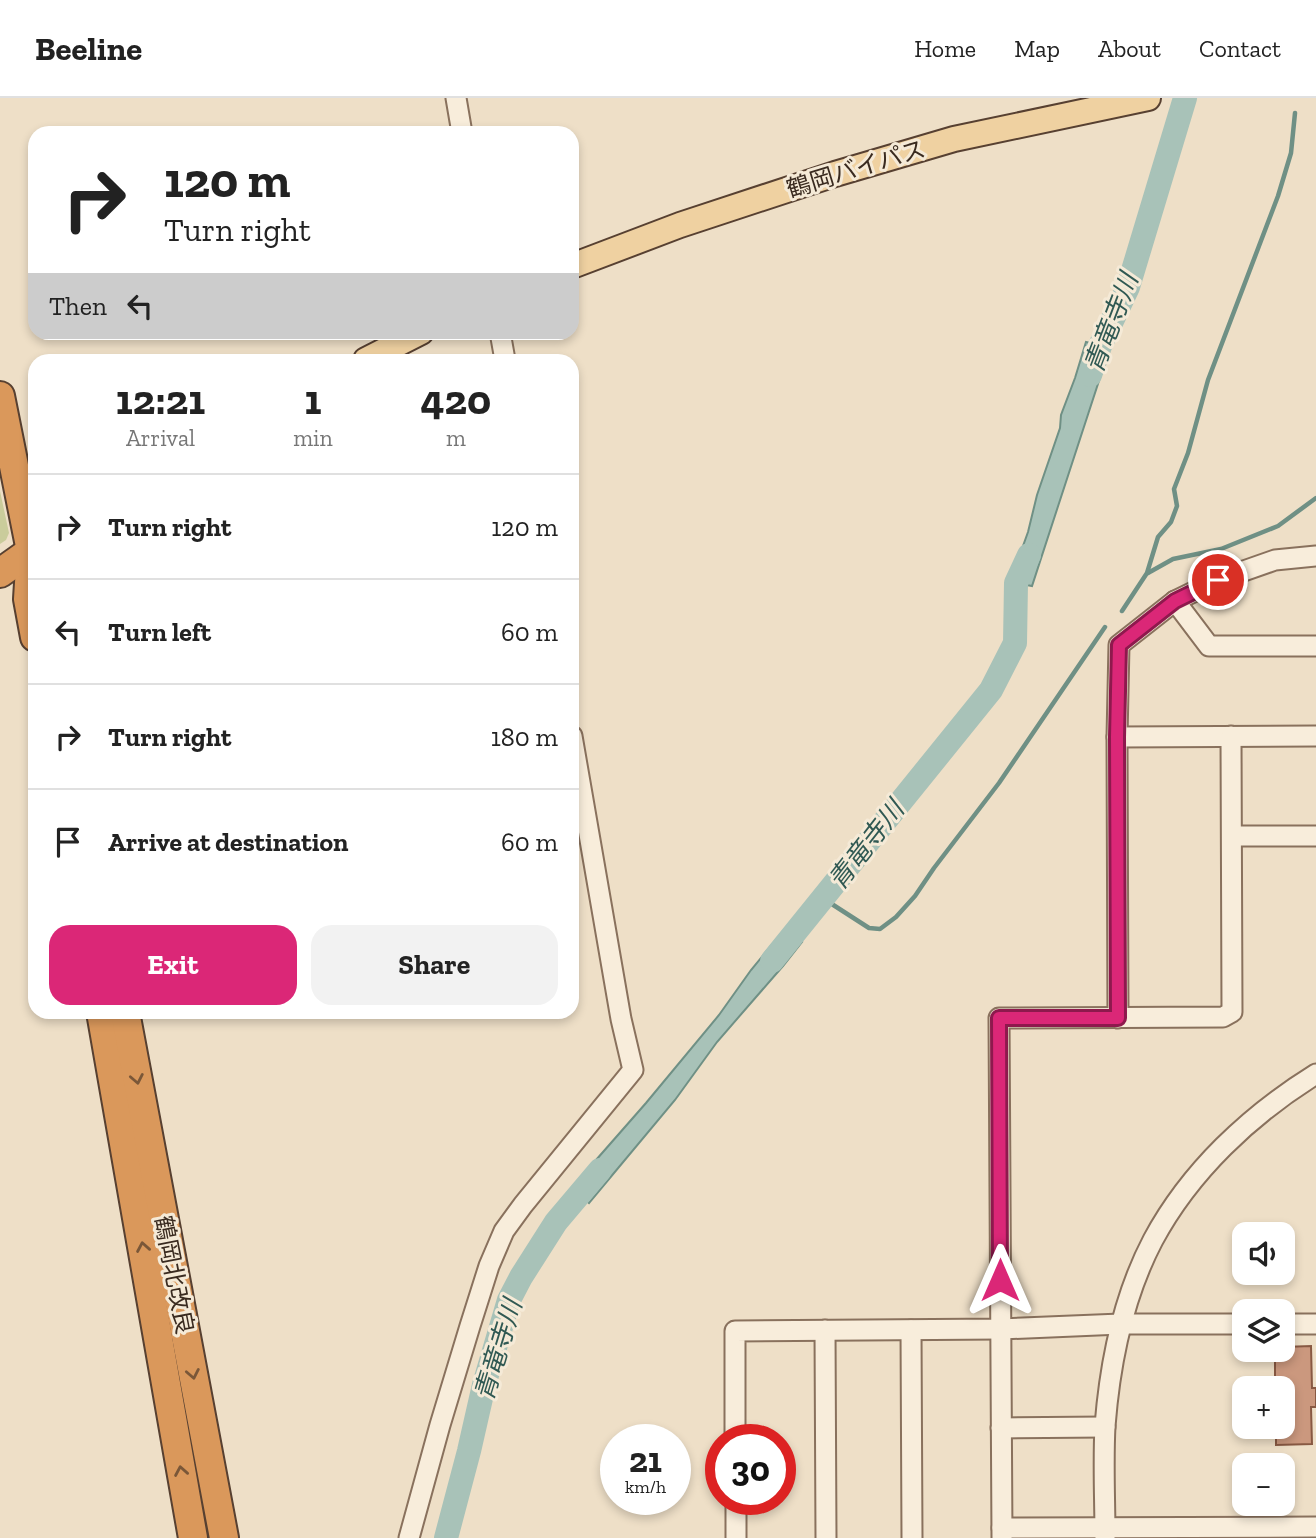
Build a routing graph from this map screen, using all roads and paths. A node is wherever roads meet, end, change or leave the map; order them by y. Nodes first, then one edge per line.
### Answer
1 (456, 98) edge
2 (1148, 98) edge
3 (461, 126) edge
4 (579, 263) edge
5 (405, 340) edge
6 (378, 354) edge
7 (1, 406) edge
8 (28, 527) edge
9 (1316, 555) edge
10 (28, 557) edge
11 (0, 573) edge
12 (1175, 601) junction
13 (1316, 646) edge
14 (1231, 736) junction
15 (1316, 736) edge
16 (1117, 737) junction
17 (579, 776) edge
18 (1231, 836) junction
19 (1316, 836) edge
20 (1118, 1018) junction
21 (102, 1019) edge
22 (126, 1019) edge
23 (1316, 1074) edge
24 (1121, 1324) junction
25 (1232, 1324) edge
26 (1295, 1324) edge
27 (1316, 1324) edge
28 (1000, 1329) junction
29 (825, 1330) junction
30 (911, 1330) junction
31 (735, 1424) edge
32 (1105, 1427) junction
33 (1001, 1428) junction
34 (736, 1515) edge
35 (1316, 1527) edge
36 (1221, 1532) edge
37 (1277, 1532) edge
38 (1002, 1533) edge
39 (1105, 1533) edge
40 (193, 1538) edge
41 (224, 1538) edge
42 (409, 1538) edge
43 (736, 1538) edge
44 (826, 1538) edge
45 (912, 1538) edge

1 - 3 street
2 - 4 main road, 鶴岡バイパス
5 - 6 main road
7 - 8 highway
9 - 12 street
10 - 11 highway
12 - 13 street
12 - 16 street
14 - 15 street
14 - 16 street
14 - 18 street
16 - 20 street
17 - 42 street
18 - 19 street
18 - 20 street
20 - 28 street
40 -> 21 highway, 鶴岡北改良
22 -> 41 highway, 鶴岡北改良
23 - 24 street
24 - 25 street
24 - 28 street
24 - 32 street
26 - 27 street
28 - 30 street
28 - 33 street
29 - 30 street
29 - 31 street
29 - 44 street
30 - 45 street
32 - 33 street
32 - 39 street
33 - 38 street
34 - 43 street
35 - 37 street
36 - 37 street
36 - 39 street
38 - 39 street

